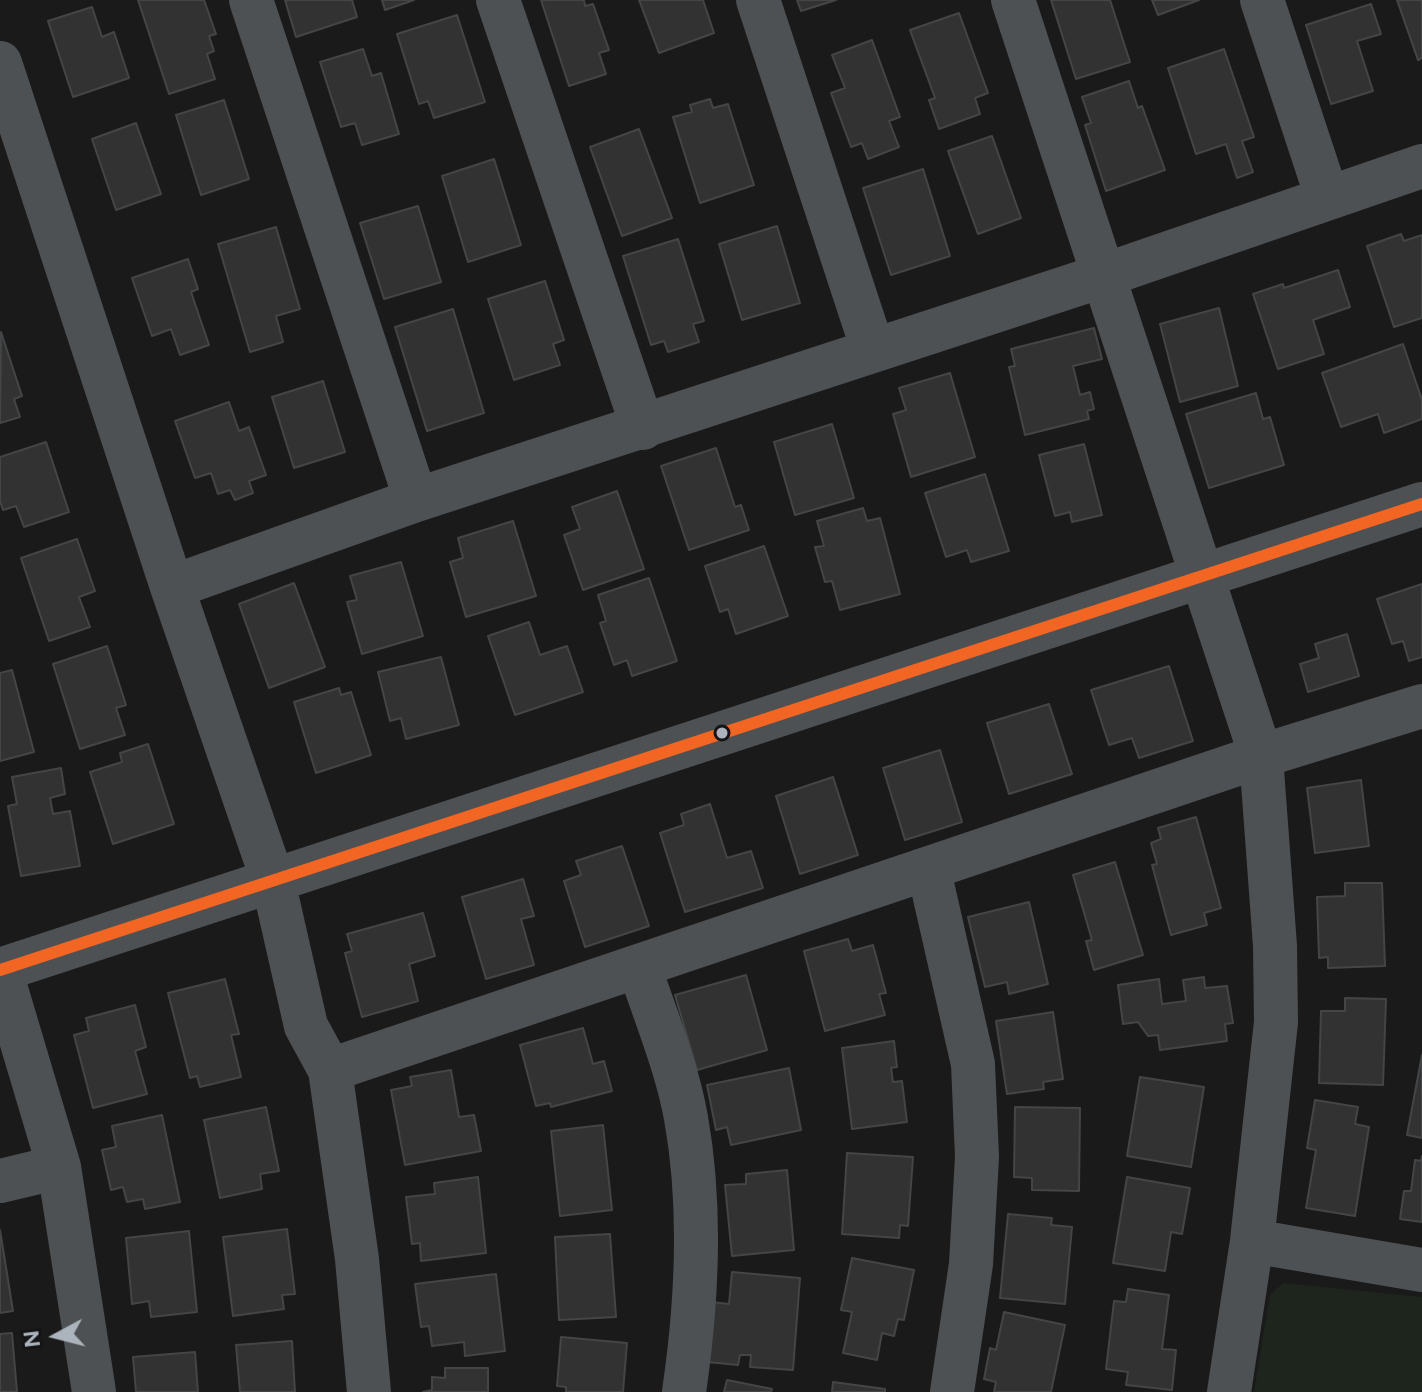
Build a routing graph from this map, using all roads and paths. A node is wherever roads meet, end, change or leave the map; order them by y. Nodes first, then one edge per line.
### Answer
1 (251, 0) edge
2 (498, 0) edge
3 (758, 0) edge
4 (1013, 0) edge
5 (1262, 0) edge
6 (0, 63) edge
7 (1422, 166) edge
8 (1327, 197) junction
9 (1102, 276) junction
10 (873, 350) junction
11 (643, 428) junction
12 (416, 500) junction
13 (1422, 504) edge
14 (1202, 578) junction
15 (172, 587) junction
16 (1422, 706) edge
17 (1261, 756) junction
18 (929, 871) junction
19 (273, 881) junction
20 (639, 966) junction
21 (0, 970) edge
22 (330, 1070) junction
23 (59, 1167) junction
24 (0, 1181) edge
25 (1252, 1241) junction
26 (1422, 1270) edge
27 (94, 1392) edge
28 (369, 1392) edge
29 (684, 1392) edge
30 (952, 1392) edge
31 (1229, 1392) edge

1 - 12 street
2 - 11 street
3 - 10 street
4 - 9 street
5 - 8 street
6 - 15 street
7 - 8 street
8 - 9 street
9 - 10 street
9 - 14 street
10 - 11 street
11 - 12 street
12 - 15 street
13 - 14 street
14 - 17 street
14 - 19 street
15 - 19 street
16 - 17 street
17 - 18 street
17 - 25 street
18 - 20 street
18 - 30 street
19 - 21 street
19 - 22 street
20 - 22 street
20 - 29 street
21 - 23 street
22 - 28 street
23 - 24 street
23 - 27 street
25 - 26 street
25 - 31 street

